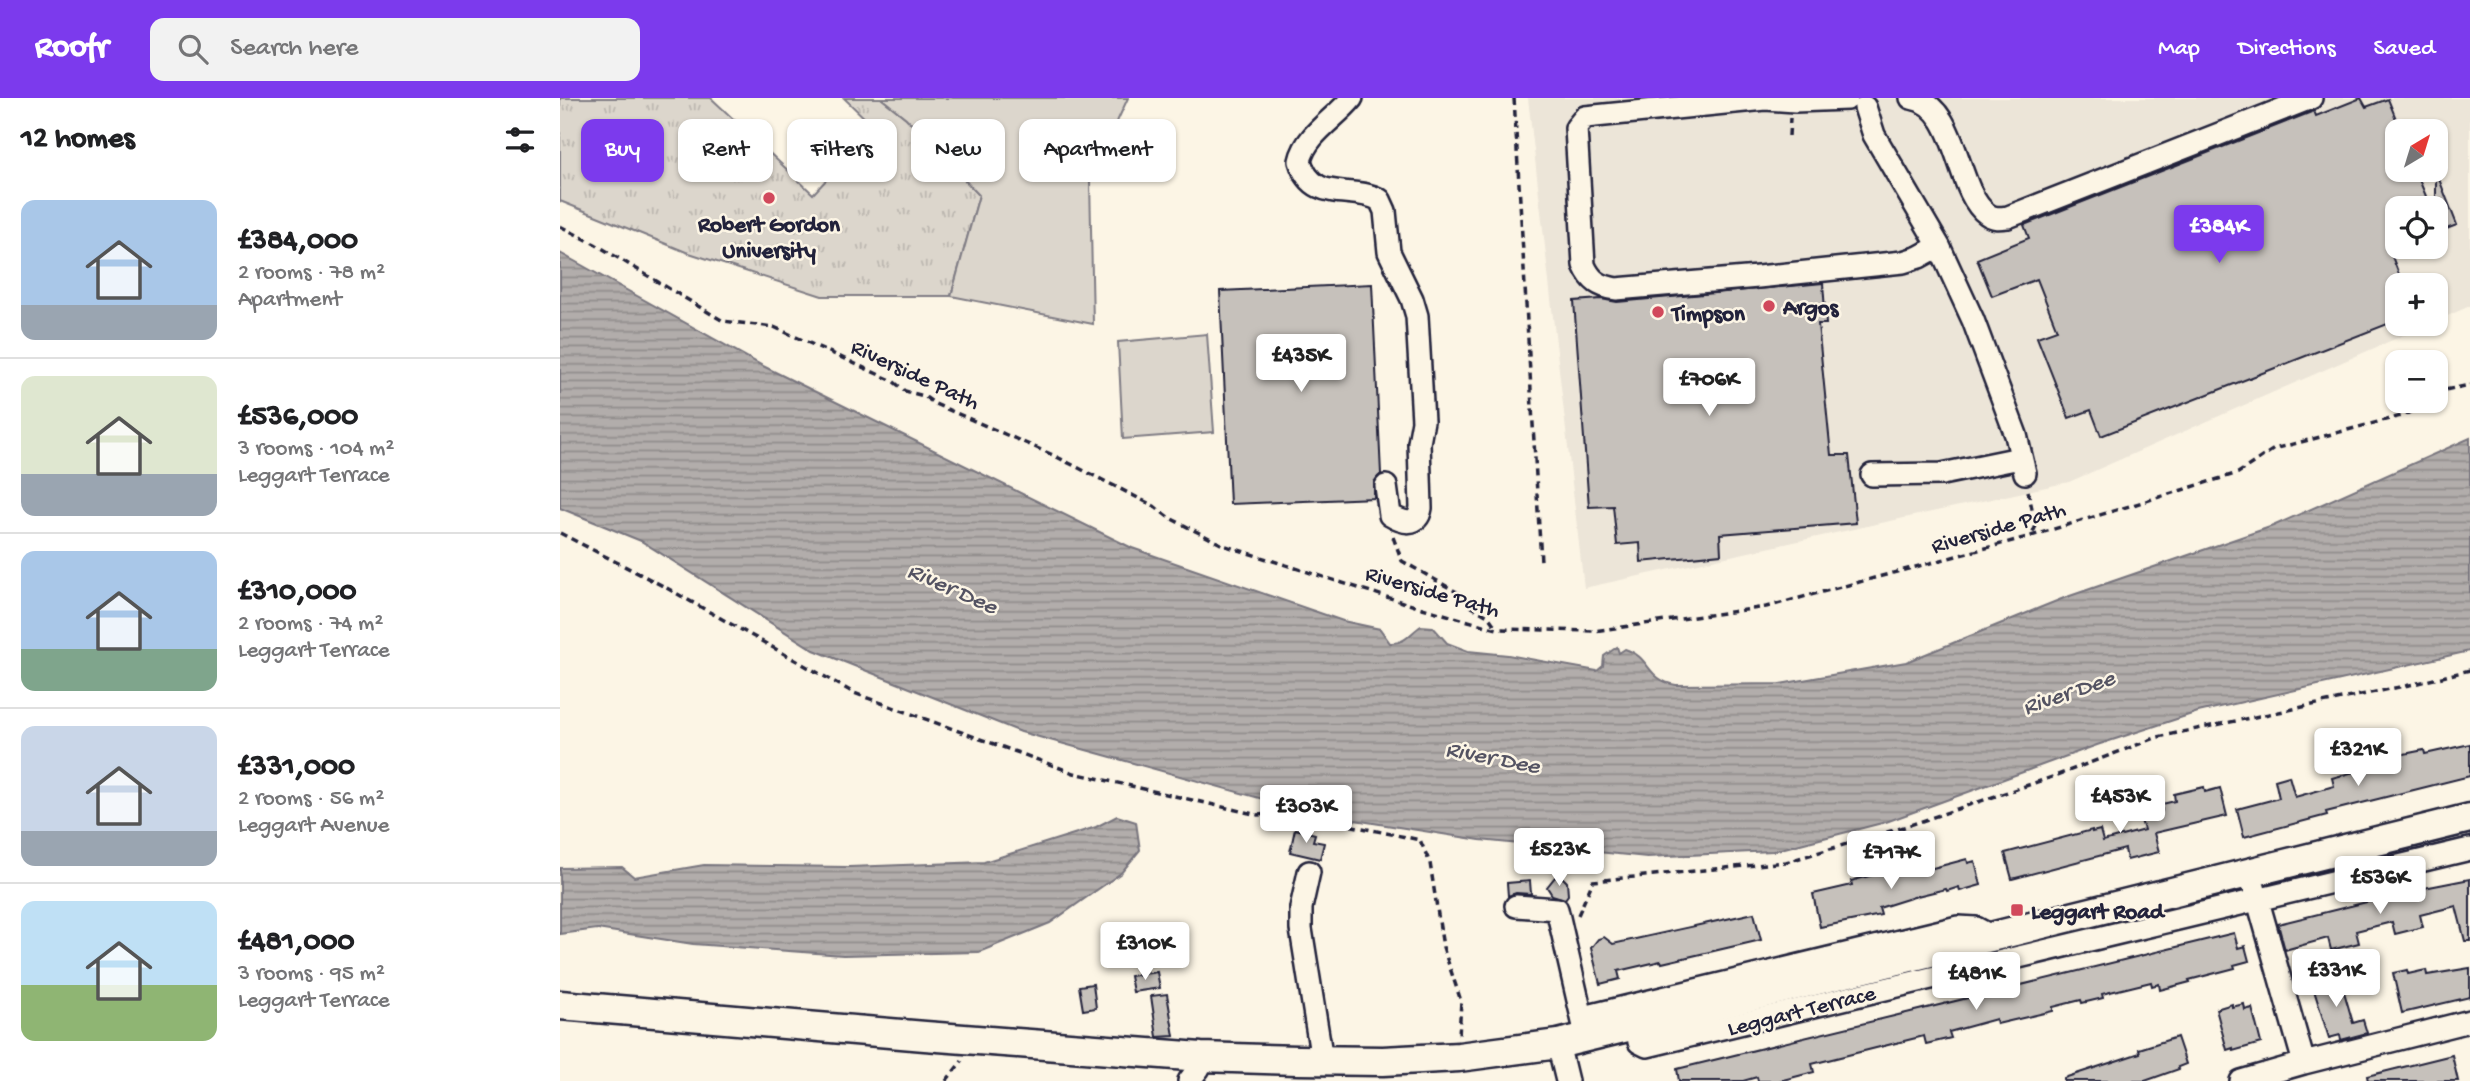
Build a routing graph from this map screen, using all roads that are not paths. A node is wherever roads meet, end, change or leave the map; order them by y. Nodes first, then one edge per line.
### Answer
1 (1352, 98) edge
2 (1911, 98) edge
3 (1918, 98) edge
4 (2311, 98) edge
5 (1782, 99) edge
6 (1709, 100) edge
7 (1859, 100) edge
8 (1939, 246) junction
9 (1872, 475) dead end
10 (1386, 486) dead end
11 (2470, 818) edge
12 (2470, 849) edge
13 (2249, 871) junction
14 (1309, 872) dead end
15 (2258, 899) junction
16 (1516, 906) dead end
17 (1993, 937) junction
18 (560, 1005) edge
19 (2470, 1021) edge
20 (1636, 1026) junction
21 (1587, 1037) junction
22 (1558, 1044) junction
23 (1322, 1060) junction
24 (2304, 1063) junction
25 (1195, 1069) edge
26 (1567, 1081) edge
27 (2241, 1081) edge

1 - 10 street
2 - 3 street
3 - 4 street
5 - 6 street
5 - 7 street
6 - 8 street
7 - 8 street
8 - 9 street
11 - 13 main road, Leggart Terrace
12 - 15 street, Leggart Terrace
13 - 15 street
13 - 17 main road, Leggart Terrace
14 - 23 street
15 - 20 street, Leggart Terrace
15 - 24 street
16 - 21 street
17 - 20 main road, Leggart Terrace
17 - 21 street, Leggart Terrace
18 - 25 main road, Leggart Terrace
19 - 24 street
20 - 21 main road, Leggart Terrace
21 - 22 main road, Leggart Terrace
22 - 23 main road, Leggart Terrace
22 - 26 street
23 - 25 main road, Leggart Terrace
24 - 27 street

